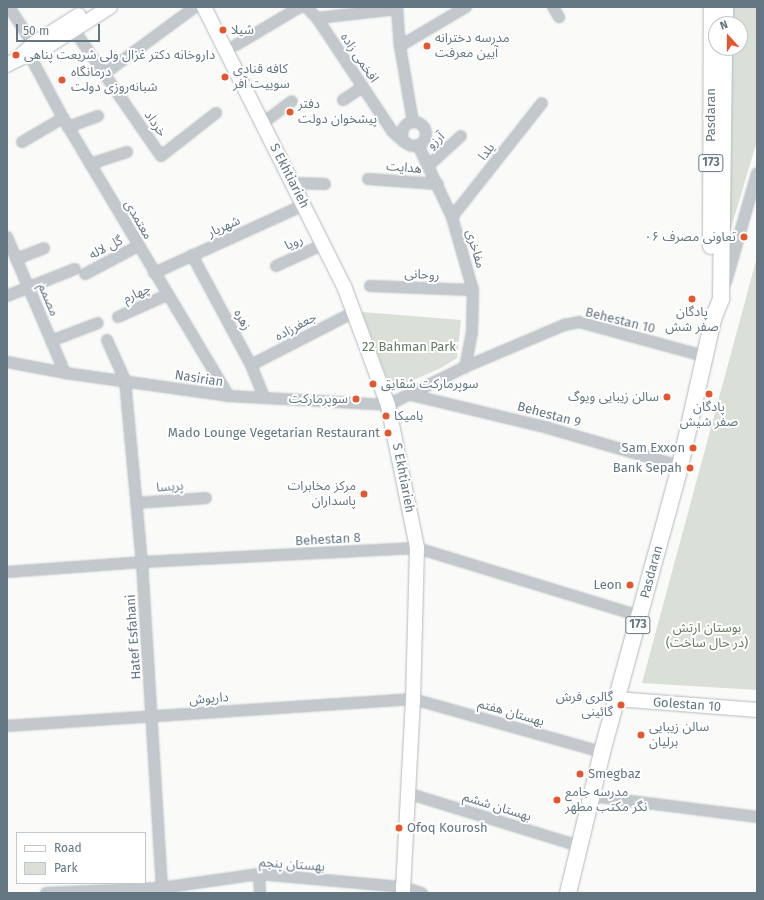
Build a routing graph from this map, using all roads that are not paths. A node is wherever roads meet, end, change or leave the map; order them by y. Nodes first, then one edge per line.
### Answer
1 (9, 7) edge
2 (92, 7) edge
3 (110, 7) edge
4 (195, 7) edge
5 (204, 7) edge
6 (300, 7) edge
7 (306, 7) edge
8 (466, 7) edge
9 (553, 7) edge
10 (712, 7) edge
11 (397, 8) edge
12 (331, 12) edge
13 (317, 18) junction
14 (559, 18) dead end
15 (74, 30) junction
16 (236, 45) dead end
17 (400, 46) junction
18 (31, 49) junction
19 (724, 56) edge
20 (11, 63) edge
21 (104, 74) junction
22 (363, 87) junction
23 (343, 100) dead end
24 (292, 101) dead end
25 (542, 103) dead end
26 (216, 113) dead end
27 (98, 116) dead end
28 (63, 118) junction
29 (413, 122) junction
30 (263, 123) junction
31 (68, 127) junction
32 (461, 136) dead end
33 (22, 142) dead end
34 (404, 142) junction
35 (418, 145) junction
36 (127, 152) dead end
37 (90, 164) junction
38 (429, 165) junction
39 (757, 173) edge
40 (368, 179) dead end
41 (293, 183) junction
42 (325, 184) dead end
43 (438, 184) junction
44 (304, 205) junction
45 (452, 217) junction
46 (7, 237) edge
47 (324, 244) junction
48 (138, 246) junction
49 (44, 248) dead end
50 (192, 255) junction
51 (16, 259) junction
52 (276, 266) dead end
53 (76, 269) dead end
54 (154, 273) junction
55 (85, 274) dead end
56 (370, 286) dead end
57 (28, 287) junction
58 (473, 290) junction
59 (167, 295) junction
60 (7, 296) edge
61 (721, 299) junction
62 (354, 312) junction
63 (118, 317) dead end
64 (713, 319) junction
65 (98, 323) dead end
66 (107, 340) dead end
67 (52, 341) junction
68 (704, 356) junction
69 (7, 362) edge
70 (251, 365) junction
71 (465, 367) junction
72 (65, 373) junction
73 (125, 380) junction
74 (411, 395) junction
75 (229, 396) junction
76 (264, 398) junction
77 (388, 405) junction
78 (680, 466) junction
79 (206, 498) dead end
80 (137, 503) junction
81 (417, 548) junction
82 (142, 562) junction
83 (7, 572) edge
84 (640, 616) junction
85 (412, 699) junction
86 (617, 699) junction
87 (757, 710) edge
88 (151, 716) junction
89 (7, 726) edge
90 (602, 752) junction
91 (407, 793) junction
92 (591, 796) junction
93 (757, 817) edge
94 (579, 846) junction
95 (259, 874) junction
96 (161, 890) edge
97 (403, 890) edge
98 (46, 893) edge
99 (260, 893) edge
100 (422, 893) edge
101 (568, 893) edge

1 - 18 street, معتمدی
2 - 18 main road
3 - 15 main road
4 - 21 street
5 - 30 main road, S Ekhtiarieh
6 - 16 street
7 - 13 street, افخمی زاده
8 - 17 street
9 - 14 street
10 - 64 main road, Pasdaran / 173
11 - 12 street
11 - 17 street
12 - 13 street
13 - 22 street, افخمی زاده
15 - 18 main road
15 - 21 street, خرداد
17 - 29 street
18 - 20 main road
18 - 28 street, معتمدی
19 - 61 main road, Pasdaran / 173
21 - 26 street, خرداد
22 - 23 street
22 - 34 street, افخمی زاده
24 - 30 street
25 - 45 street, یلدا
27 - 31 street
28 - 31 street, معتمدی
28 - 33 street
29 - 34 street
29 - 35 street
30 - 41 main road, S Ekhtiarieh
31 - 37 street, معتمدی
32 - 38 street, آرزو
34 - 35 street
35 - 38 street, مفاخری
36 - 37 street
37 - 48 street, معتمدی
38 - 43 street, مفاخری
39 - 61 street
40 - 43 street, هدایت
41 - 42 street
41 - 44 main road, S Ekhtiarieh
43 - 45 street, مفاخری
44 - 47 main road, S Ekhtiarieh
44 - 50 street, شهریار
45 - 58 street, مفاخری
46 - 51 street, مصمم
47 - 52 street, رویا
47 - 62 main road, S Ekhtiarieh
48 - 54 street, معتمدی
48 - 55 street, گل لاله
49 - 51 street
50 - 54 street, شهریار
50 - 70 street, زهره
51 - 57 street, مصمم
53 - 57 street
54 - 59 street, معتمدی
56 - 58 street, روحانی
57 - 60 street
57 - 67 street, مصمم
58 - 71 street, مفاخری
59 - 63 street, چهارم
59 - 75 street, معتمدی
61 - 64 main road, Pasdaran / 173
62 - 70 street, جعفرزاده
62 - 77 main road, S Ekhtiarieh
64 - 68 main road, Pasdaran / 173
65 - 67 street
66 - 73 street, Hatef Esfahani
67 - 72 street, مصمم
68 - 71 street, Behestan 10
68 - 78 main road, Pasdaran / 173
69 - 72 street, Nasirian
70 - 76 street, زهره
71 - 74 street, Behestan 10
72 - 73 street, Nasirian
73 - 75 street, Nasirian
73 - 80 street, Hatef Esfahani
74 - 77 street, Behestan 10
74 - 78 street, Behestan 9
75 - 76 street, Nasirian
76 - 77 street, Nasirian
77 - 81 main road, S Ekhtiarieh
78 - 84 main road, Pasdaran / 173
79 - 80 street, پریسا
80 - 82 street, Hatef Esfahani
81 - 82 street, Behestan 8
81 - 84 street, Behestan 8
81 - 85 main road, S Ekhtiarieh
82 - 83 street, Behestan 8
82 - 88 street, Hatef Esfahani
84 - 86 main road, Pasdaran / 173
85 - 88 street, داریوش
85 - 90 street, بهستان هفتم
85 - 91 main road, S Ekhtiarieh
86 - 87 main road, Golestan 10
86 - 90 main road, Pasdaran / 173
88 - 89 street, داریوش
88 - 96 street, Hatef Esfahani
90 - 92 main road, Pasdaran / 173
91 - 94 street, بهستان ششم
91 - 97 main road, S Ekhtiarieh
92 - 93 street
92 - 94 main road, Pasdaran / 173
94 - 101 main road, Pasdaran / 173
95 - 96 street, بهستان پنجم
95 - 97 street, بهستان پنجم
95 - 99 street
96 - 98 street, بهستان پنجم
97 - 100 street, بهستان پنجم

